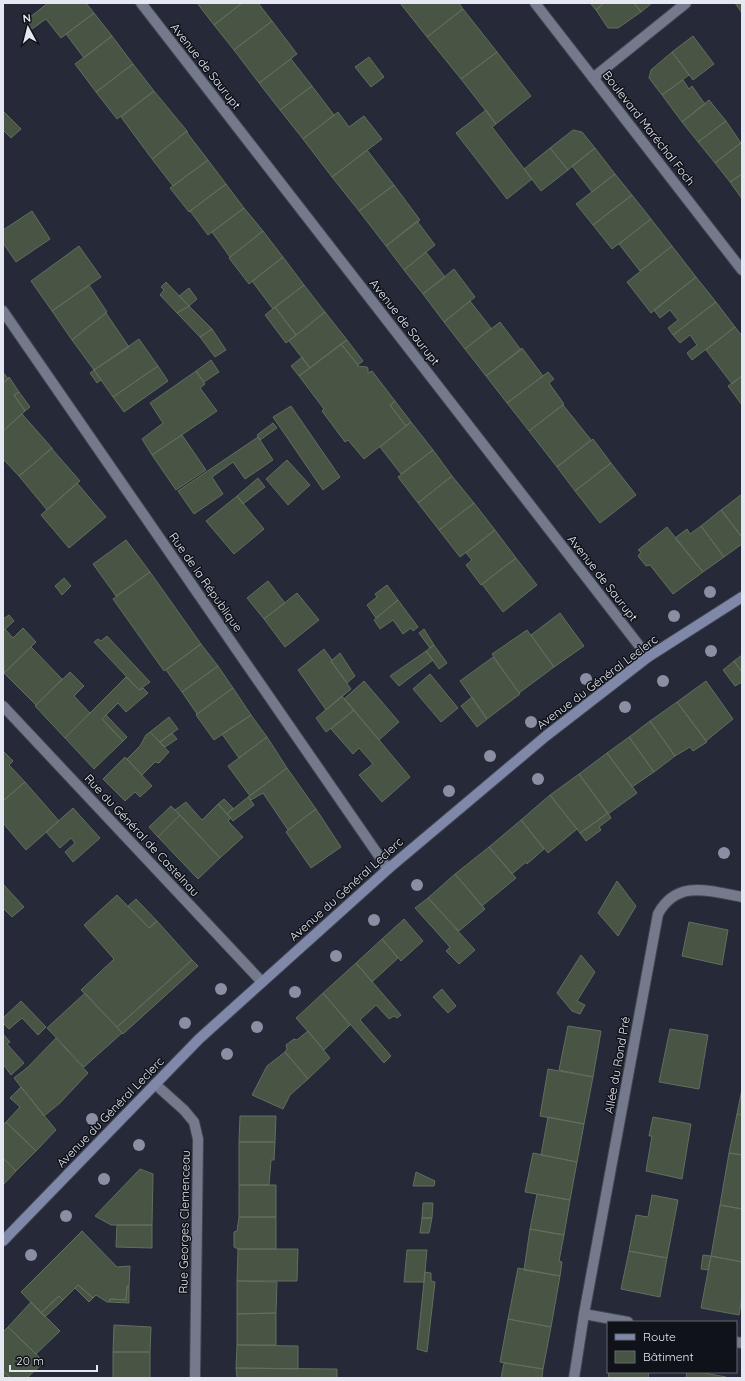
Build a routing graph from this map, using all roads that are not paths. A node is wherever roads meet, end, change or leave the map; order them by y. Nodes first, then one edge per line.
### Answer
1 (141, 3) edge
2 (535, 3) edge
3 (686, 3) edge
4 (593, 78) junction
5 (742, 270) edge
6 (3, 311) edge
7 (742, 597) edge
8 (648, 657) junction
9 (3, 706) edge
10 (388, 869) junction
11 (742, 897) edge
12 (262, 982) junction
13 (155, 1084) junction
14 (3, 1241) edge
15 (584, 1314) junction
16 (622, 1321) edge
17 (195, 1378) edge
18 (574, 1378) edge

1 - 8 street, Avenue de Saurupt
2 - 4 street, Boulevard Maréchal Foch
3 - 4 street
4 - 5 street, Boulevard Maréchal Foch
6 - 10 street, Rue de la République
7 - 8 main road, Avenue du Général Leclerc
8 - 10 main road, Avenue du Général Leclerc
9 - 12 street, Rue du Général de Castelnau
10 - 12 main road, Avenue du Général Leclerc
11 - 15 street, Allée du Rond Pré
12 - 13 main road, Avenue du Général Leclerc
13 - 14 main road, Avenue du Général Leclerc
13 - 17 street, Rue Georges Clemenceau
15 - 16 street
15 - 18 street, Allée du Rond Pré

